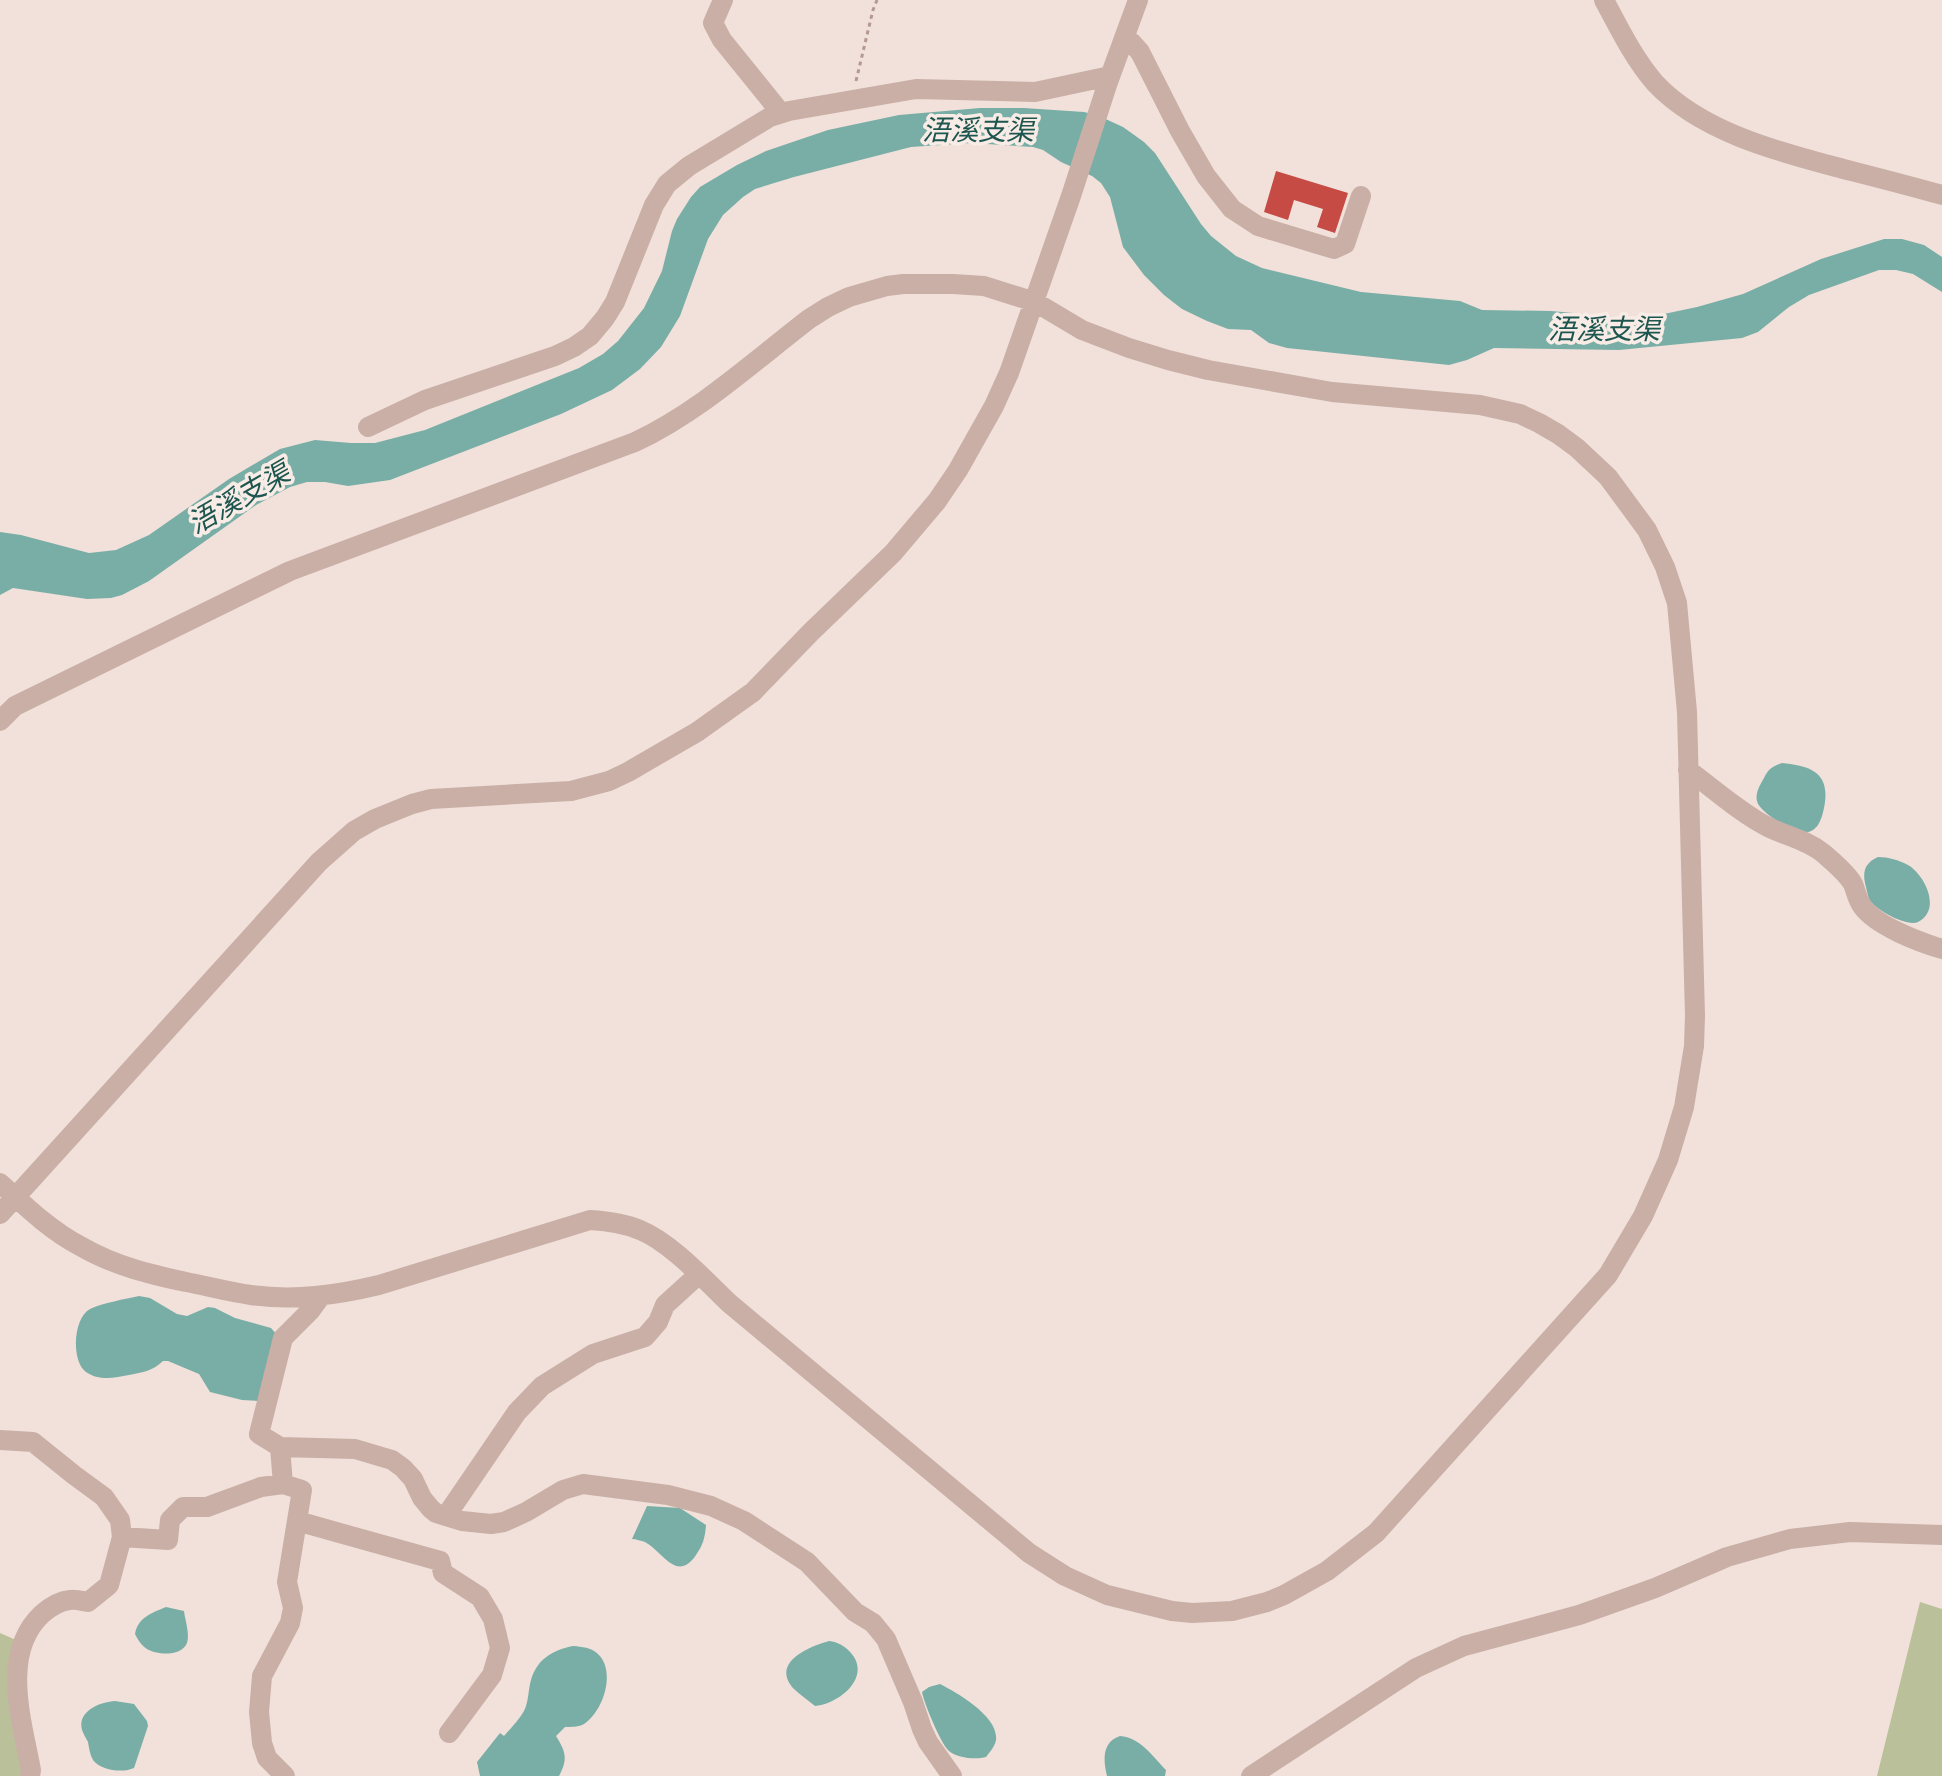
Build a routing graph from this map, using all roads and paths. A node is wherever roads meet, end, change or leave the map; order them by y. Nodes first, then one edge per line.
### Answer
1 (877, 0) edge
2 (1138, 0) edge
3 (1604, 0) edge
4 (715, 4) edge
5 (1124, 38) junction
6 (1109, 79) junction
7 (851, 100) junction
8 (781, 113) junction
9 (1942, 195) edge
10 (1361, 196) dead end
11 (1035, 302) junction
12 (368, 427) dead end
13 (0, 721) edge
14 (1688, 770) junction
15 (1942, 949) edge
16 (8, 1190) edge
17 (0, 1214) edge
18 (699, 1274) junction
19 (321, 1296) junction
20 (0, 1440) edge
21 (280, 1447) junction
22 (283, 1484) junction
23 (446, 1516) junction
24 (297, 1521) junction
25 (1942, 1535) edge
26 (122, 1537) junction
27 (449, 1733) dead end
28 (30, 1776) edge
29 (285, 1776) edge
30 (952, 1776) edge
31 (1251, 1776) edge

1 - 7 path
2 - 5 street
3 - 9 street
4 - 8 street
5 - 6 street
5 - 10 street
6 - 7 street
6 - 11 street
7 - 8 street
8 - 12 street
11 - 13 street
11 - 14 street
11 - 16 street
14 - 15 street
14 - 18 street
16 - 17 street
16 - 19 street
18 - 19 street
18 - 23 street
19 - 21 street
20 - 26 street
21 - 22 street
21 - 23 street
22 - 24 street
22 - 26 street
23 - 30 street
24 - 27 street
24 - 29 street
25 - 31 street
26 - 28 street

